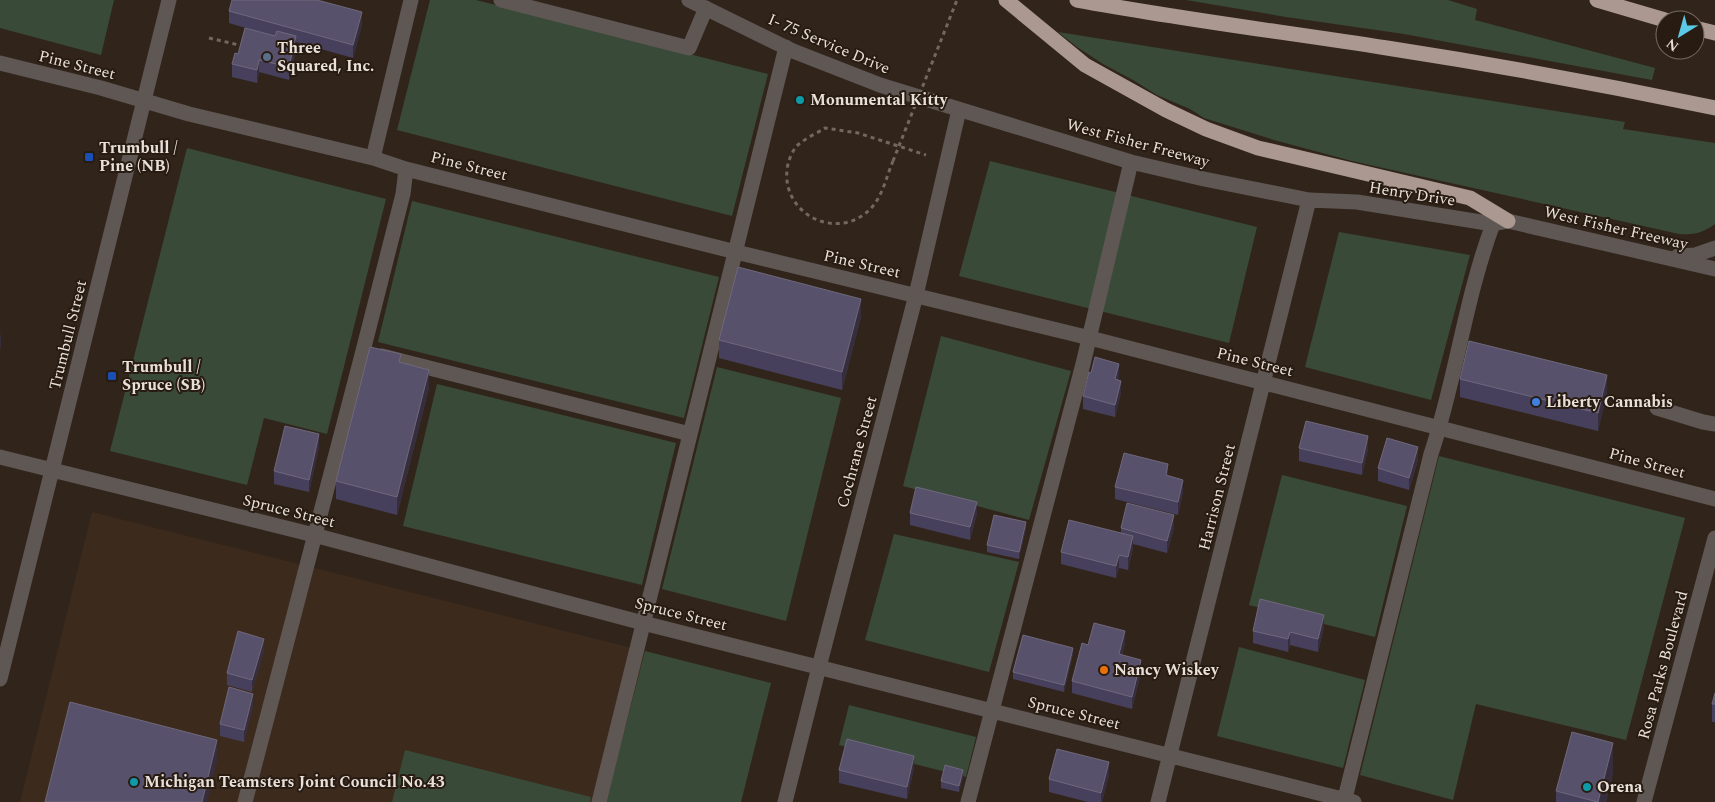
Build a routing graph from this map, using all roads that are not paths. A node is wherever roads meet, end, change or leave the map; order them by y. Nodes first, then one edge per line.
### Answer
1 (169, 0) edge
2 (411, 0) edge
3 (501, 0) edge
4 (689, 0) edge
5 (1006, 0) edge
6 (1077, 0) edge
7 (1597, 0) edge
8 (706, 8) junction
9 (1655, 17) edge
10 (786, 47) junction
11 (0, 64) edge
12 (144, 101) junction
13 (1715, 108) edge
14 (959, 110) junction
15 (373, 158) junction
16 (1131, 162) junction
17 (406, 168) junction
18 (1310, 200) junction
19 (1508, 221) junction
20 (1493, 224) junction
21 (1715, 248) edge
22 (736, 252) junction
23 (1666, 257) junction
24 (1715, 269) edge
25 (916, 295) junction
26 (1090, 338) junction
27 (363, 351) junction
28 (1264, 383) junction
29 (1657, 408) dead end
30 (1715, 424) edge
31 (1440, 427) junction
32 (690, 434) junction
33 (0, 457) edge
34 (52, 470) junction
35 (1715, 499) edge
36 (314, 535) junction
37 (1715, 538) edge
38 (643, 623) junction
39 (819, 667) junction
40 (0, 679) edge
41 (991, 710) junction
42 (1170, 755) junction
43 (1348, 801) edge
44 (245, 802) edge
45 (599, 802) edge
46 (785, 802) edge
47 (968, 802) edge
48 (1158, 802) edge
49 (1644, 802) edge

1 - 12 street, Trumbull Street
2 - 15 street
3 - 8 street
4 - 8 street, I- 75 Service Drive
5 - 19 highway
6 - 13 highway
7 - 9 highway
8 - 10 street, I- 75 Service Drive
10 - 14 street, I- 75 Service Drive
10 - 22 street
11 - 12 street, Pine Street
12 - 15 street, Pine Street
12 - 34 street, Trumbull Street
14 - 16 street, West Fisher Freeway
14 - 25 street, Cochrane Street
15 - 17 street, Pine Street
16 - 18 street, West Fisher Freeway
16 - 26 street
17 - 22 street, Pine Street
17 - 27 street
18 - 20 street, Henry Drive
18 - 28 street, Harrison Street
19 - 20 street, Henry Drive
19 - 23 street, West Fisher Freeway
20 - 31 street
21 - 23 street
22 - 25 street, Pine Street
22 - 32 street
23 - 24 street, West Fisher Freeway
25 - 26 street, Pine Street
25 - 39 street, Cochrane Street
26 - 28 street, Pine Street
26 - 41 street
27 - 32 street
27 - 36 street
28 - 31 street, Pine Street
28 - 42 street, Harrison Street
29 - 30 street
31 - 35 street, Pine Street
31 - 43 street
32 - 38 street
33 - 34 street, Spruce Street
34 - 36 street, Spruce Street
34 - 40 street, Trumbull Street
36 - 38 street, Spruce Street
36 - 44 street
37 - 49 street, Rosa Parks Boulevard
38 - 39 street, Spruce Street
38 - 45 street
39 - 41 street, Spruce Street
39 - 46 street, Cochrane Street
41 - 42 street, Spruce Street
41 - 47 street
42 - 43 street, Spruce Street
42 - 48 street, Harrison Street

